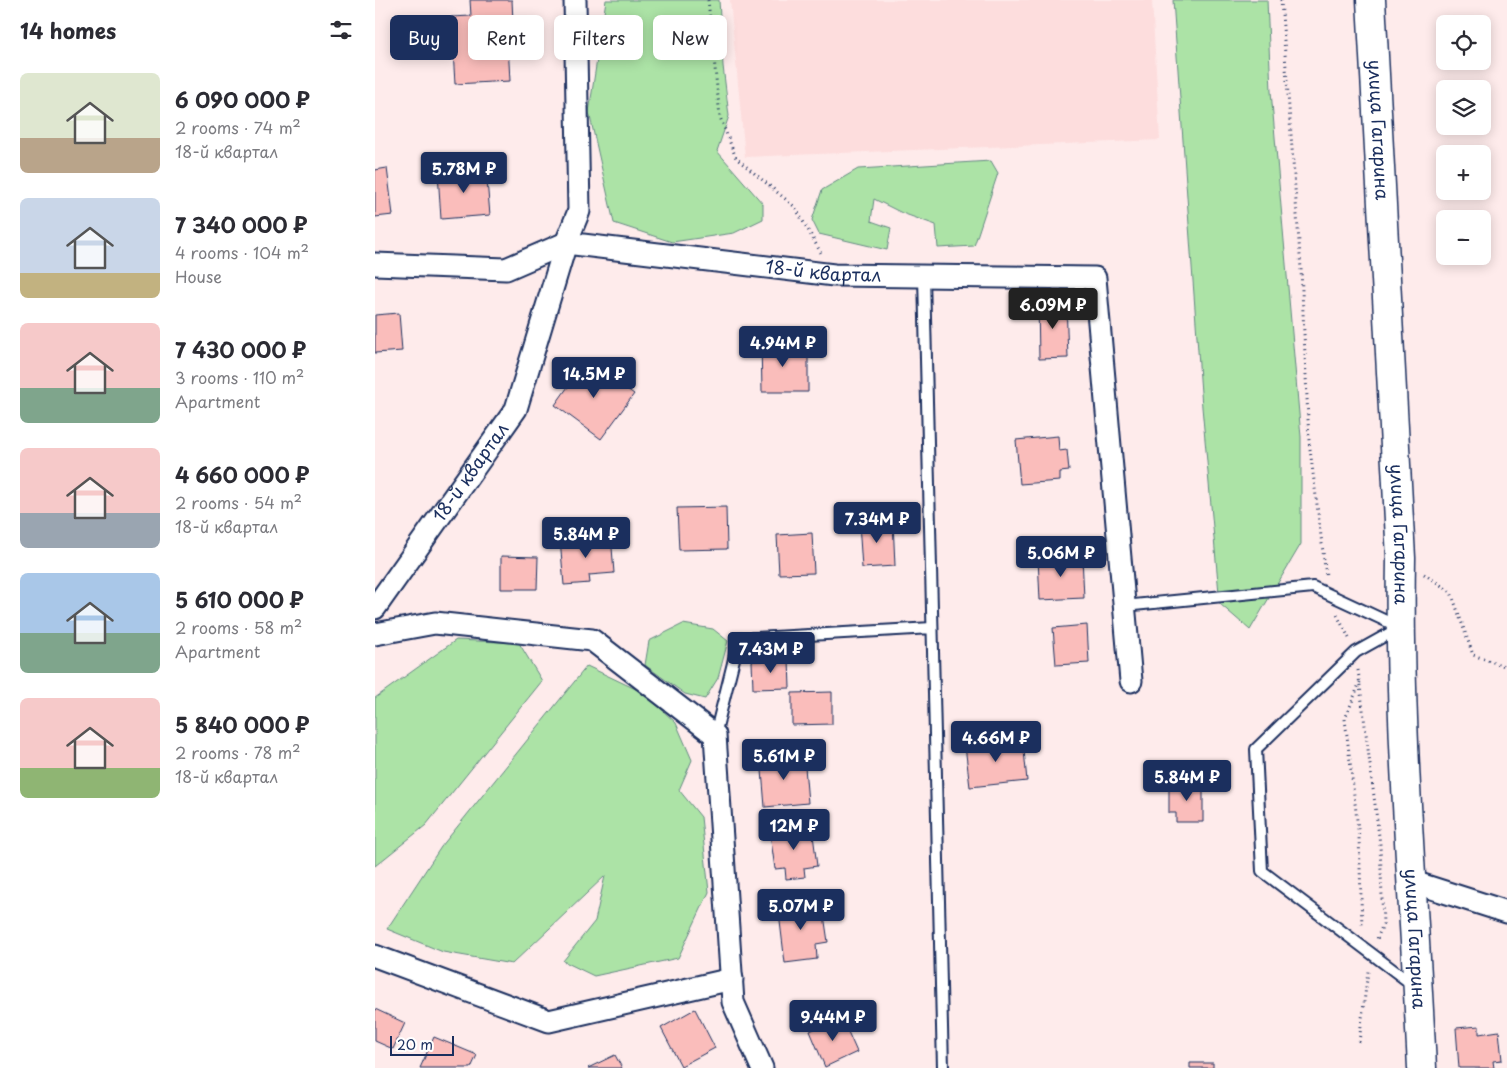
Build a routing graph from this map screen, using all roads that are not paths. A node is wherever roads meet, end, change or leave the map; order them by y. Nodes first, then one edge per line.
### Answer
1 (575, 0) edge
2 (1371, 0) edge
3 (566, 243) junction
4 (375, 264) edge
5 (923, 276) junction
6 (1124, 606) junction
7 (375, 608) edge
8 (932, 628) junction
9 (1400, 628) junction
10 (375, 634) edge
11 (1131, 681) dead end
12 (715, 735) junction
13 (1410, 882) junction
14 (1507, 912) edge
15 (375, 956) edge
16 (732, 979) junction
17 (1418, 989) junction
18 (762, 1068) edge
19 (943, 1068) edge
20 (1422, 1068) edge

1 - 3 street
2 - 9 main road, улица Гагарина
3 - 4 street
3 - 5 street, 18-й квартал
3 - 7 street, 18-й квартал
5 - 6 street, 18-й квартал
5 - 8 lane
6 - 9 lane
6 - 11 street, 18-й квартал
8 - 12 lane
8 - 19 lane
9 - 13 main road, улица Гагарина
9 - 17 lane
10 - 12 street
12 - 16 street
13 - 14 street
13 - 17 main road, улица Гагарина
15 - 16 street
16 - 18 street
17 - 20 main road, улица Гагарина

